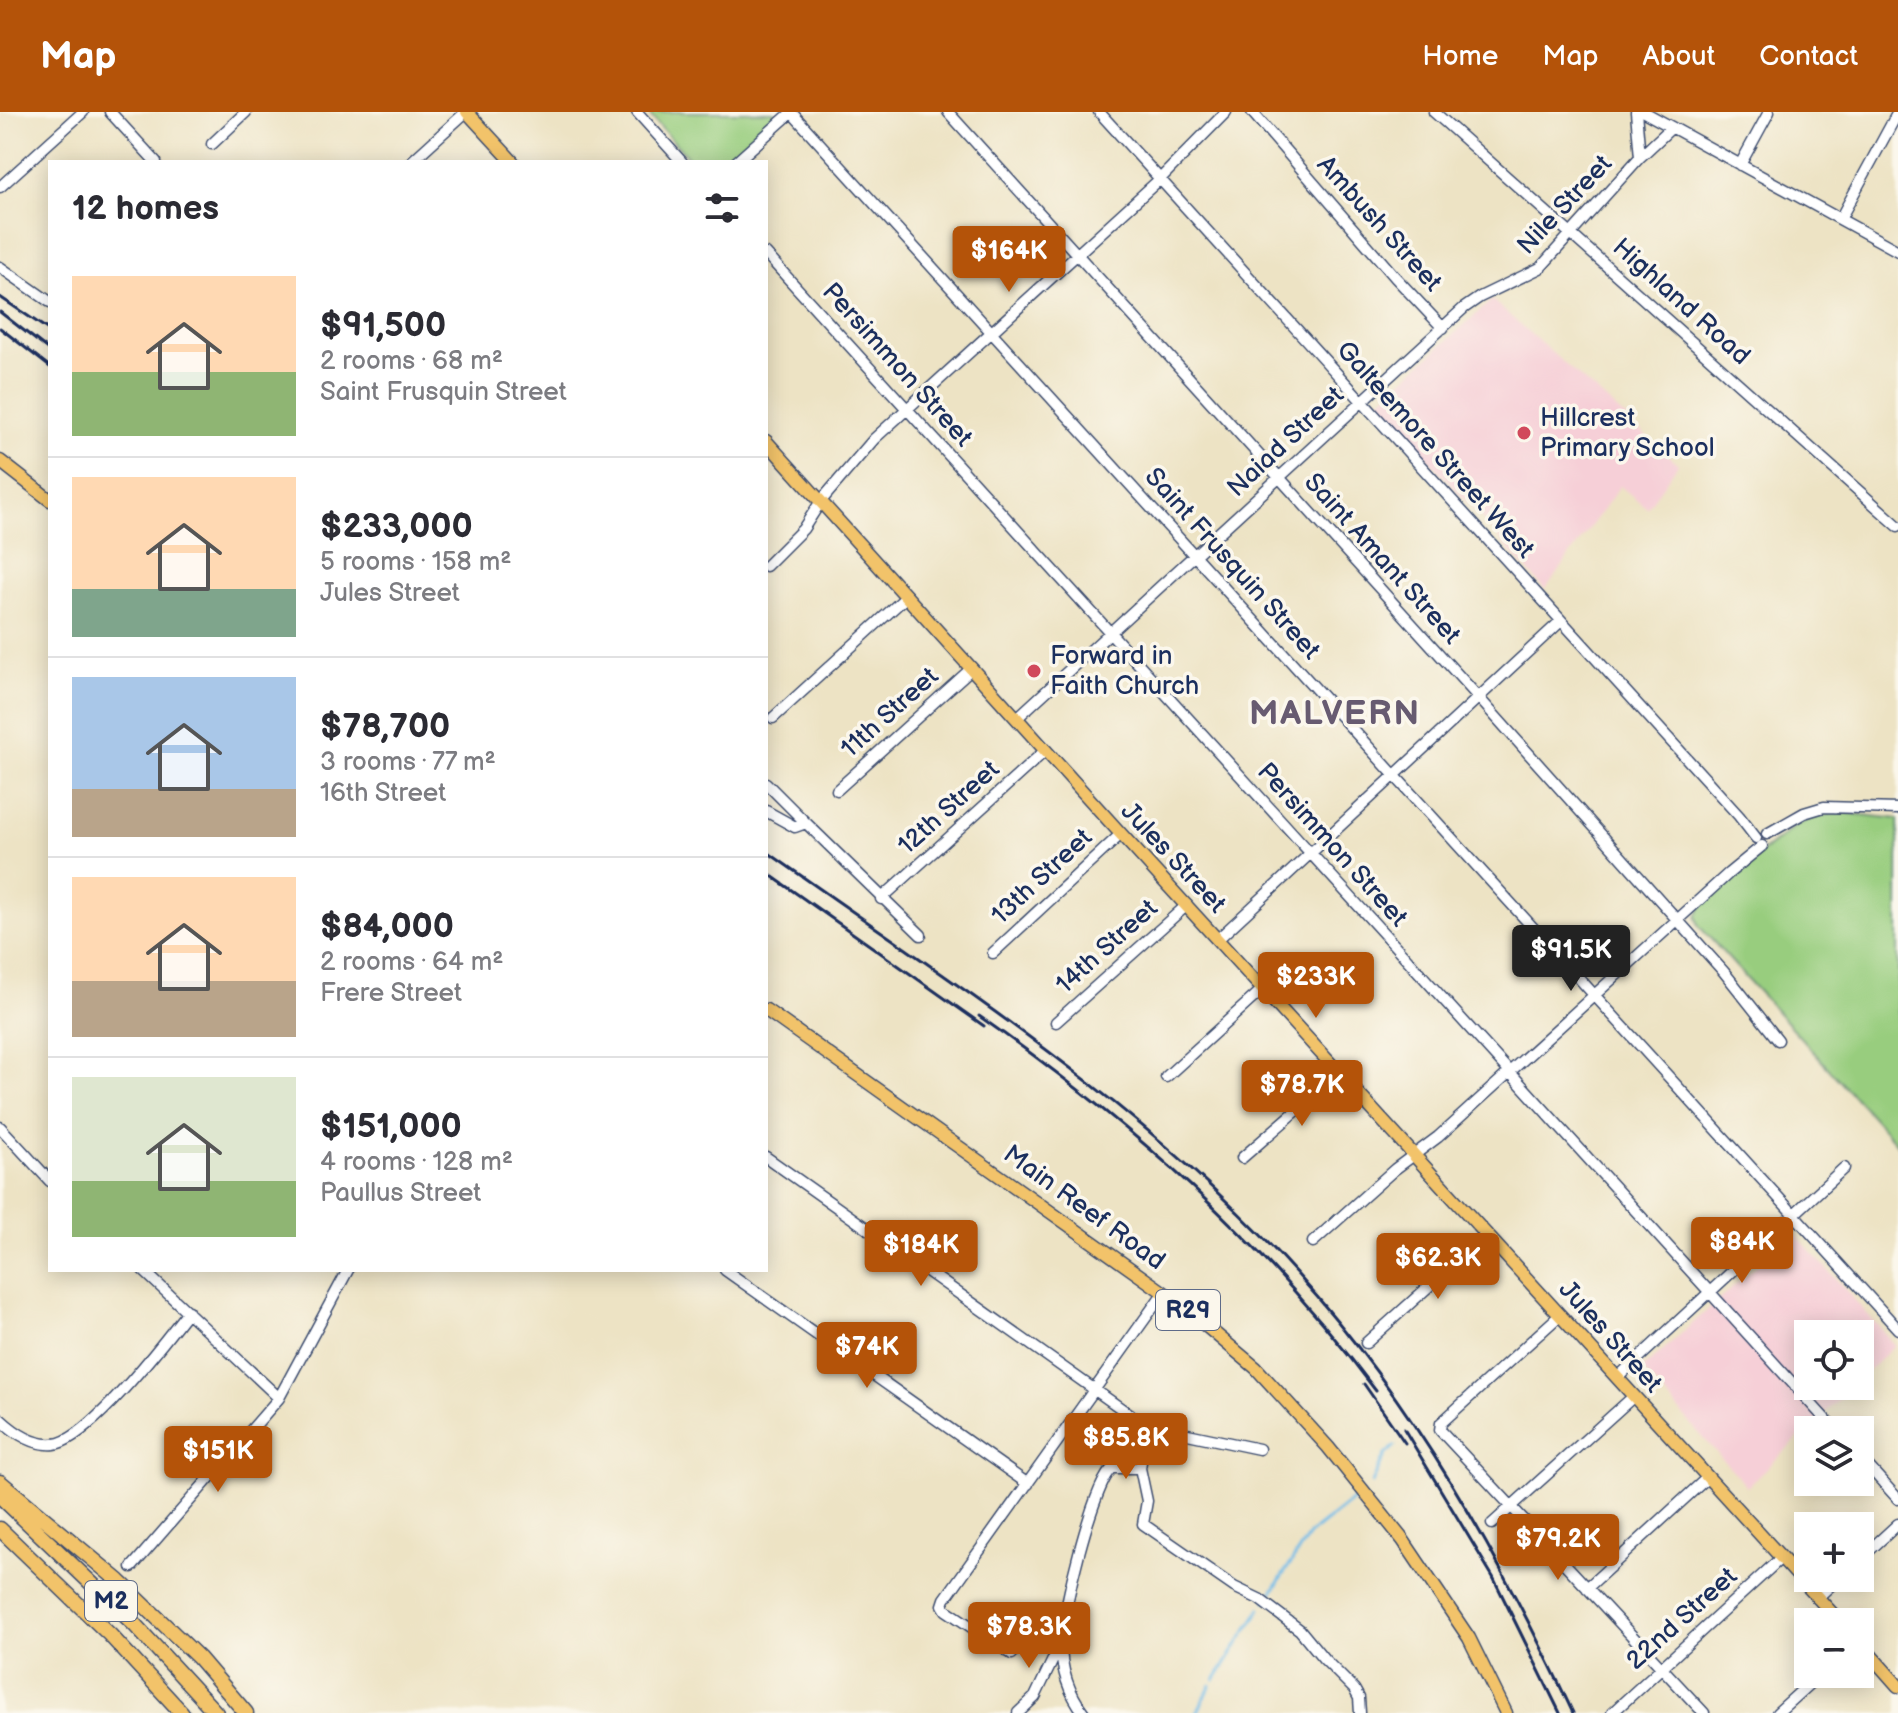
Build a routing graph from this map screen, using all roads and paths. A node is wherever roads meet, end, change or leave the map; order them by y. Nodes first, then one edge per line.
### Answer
1 (83, 112) edge
2 (110, 112) edge
3 (246, 112) edge
4 (466, 112) edge
5 (637, 112) edge
6 (792, 112) edge
7 (948, 112) edge
8 (1099, 112) edge
9 (1226, 112) edge
10 (1252, 112) edge
11 (1434, 112) edge
12 (1636, 112) edge
13 (1644, 112) edge
14 (1769, 112) edge
15 (1898, 112) edge
16 (1671, 128) junction
17 (212, 144) dead end
18 (1640, 157) junction
19 (154, 160) edge
20 (413, 160) edge
21 (511, 160) edge
22 (680, 160) edge
23 (738, 160) edge
24 (1740, 165) junction
25 (1160, 179) junction
26 (0, 187) edge
27 (1840, 219) junction
28 (1572, 234) junction
29 (1898, 251) edge
30 (1077, 255) junction
31 (768, 256) edge
32 (0, 267) edge
33 (1480, 297) joint
34 (48, 301) edge
35 (1443, 328) junction
36 (992, 333) junction
37 (1362, 402) junction
38 (906, 409) junction
39 (768, 443) edge
40 (0, 461) edge
41 (1279, 478) junction
42 (48, 498) edge
43 (821, 501) junction
44 (1898, 526) edge
45 (1195, 556) junction
46 (768, 564) edge
47 (907, 596) junction
48 (1561, 621) junction
49 (1110, 631) junction
50 (972, 668) junction
51 (1479, 698) junction
52 (773, 718) dead end
53 (1017, 718) junction
54 (1046, 750) junction
55 (1396, 776) junction
56 (768, 785) edge
57 (837, 790) dead end
58 (1898, 809) edge
59 (768, 812) edge
60 (806, 823) junction
61 (1121, 834) junction
62 (1762, 839) junction
63 (1310, 855) junction
64 (881, 899) junction
65 (1187, 905) junction
66 (1678, 920) junction
67 (921, 935) dead end
68 (1218, 939) junction
69 (993, 953) dead end
70 (1263, 989) junction
71 (1594, 996) junction
72 (768, 1011) edge
73 (1056, 1022) dead end
74 (1778, 1040) dead end
75 (1340, 1073) junction
76 (1509, 1073) junction
77 (1166, 1077) dead end
78 (0, 1127) edge
79 (1415, 1156) junction
80 (768, 1158) edge
81 (1242, 1158) dead end
82 (1844, 1168) dead end
83 (48, 1179) edge
84 (1794, 1215) junction
85 (1487, 1234) junction
86 (1313, 1242) dead end
87 (145, 1272) edge
88 (347, 1272) edge
89 (728, 1272) edge
90 (1164, 1292) junction
91 (1709, 1292) junction
92 (188, 1311) junction
93 (1560, 1315) junction
94 (1898, 1329) edge
95 (1366, 1343) dead end
96 (1617, 1378) junction
97 (1094, 1392) junction
98 (1634, 1396) junction
99 (279, 1398) junction
100 (1822, 1416) edge
101 (0, 1419) edge
102 (1147, 1424) junction
103 (1259, 1449) dead end
104 (1140, 1468) junction
105 (1874, 1472) edge
106 (1708, 1477) junction
107 (0, 1482) edge
108 (1028, 1484) junction
109 (0, 1496) edge
110 (1898, 1499) edge
111 (1511, 1507) junction
112 (1492, 1524) dead end
113 (1898, 1524) edge
114 (0, 1529) edge
115 (1874, 1546) edge
116 (1781, 1558) junction
117 (132, 1567) dead end
118 (1587, 1588) junction
119 (1824, 1592) edge
120 (1817, 1598) junction
121 (1827, 1608) edge
122 (1061, 1643) junction
123 (1012, 1654) dead end
124 (1874, 1659) edge
125 (1663, 1667) junction
126 (1898, 1686) edge
127 (1805, 1688) edge
128 (182, 1713) edge
129 (216, 1713) edge
130 (246, 1713) edge
131 (1018, 1713) edge
132 (1084, 1713) edge
133 (1360, 1713) edge
134 (1506, 1713) edge
135 (1612, 1713) edge
136 (1704, 1713) edge
137 (1777, 1713) edge

1 - 26 street
2 - 19 street
3 - 17 street
4 - 20 street
4 - 21 main road
5 - 22 street
6 - 23 street
6 - 36 street, Saint Frusquin Street
7 - 30 street, Saint Amant Street
8 - 25 street, Galteemore Street West
9 - 25 street
10 - 35 street, Ambush Street
11 - 28 street, Highland Road
12 - 18 street
13 - 16 street
14 - 24 street
15 - 27 street
16 - 18 street, Nile Street
16 - 24 street
18 - 28 street, Nile Street
24 - 27 street
25 - 30 street
25 - 37 street, Galteemore Street West
27 - 29 street
28 - 33 street, Nile Street
28 - 44 street, Highland Road
30 - 36 street
30 - 41 street, Saint Amant Street
31 - 38 street, Persimmon Street
32 - 34 street
33 - 35 street, Naiad Street
35 - 37 street, Naiad Street
36 - 38 street
36 - 45 street, Saint Frusquin Street
37 - 41 street, Naiad Street
37 - 48 street, Galteemore Street West
38 - 43 street
38 - 49 street, Persimmon Street
39 - 43 main road, Jules Street
40 - 42 main road
41 - 45 street, Naiad Street
41 - 51 street, Saint Amant Street
43 - 46 street
43 - 47 main road, Jules Street
45 - 49 street, Naiad Street
45 - 55 street, Saint Frusquin Street
47 - 50 main road, Jules Street
47 - 52 street
48 - 51 street
48 - 62 street, Galteemore Street West
49 - 53 street, Naiad Street
49 - 63 street, Persimmon Street
50 - 53 main road, Jules Street
50 - 57 street, 11th Street
51 - 55 street
51 - 66 street, Saint Amant Street
53 - 54 main road, Jules Street
54 - 61 main road, Jules Street
54 - 64 street, 12th Street
55 - 63 street
55 - 71 street, Saint Frusquin Street
56 - 60 street
58 - 62 street
59 - 60 street
60 - 64 street
61 - 65 main road, Jules Street
61 - 69 street, 13th Street
62 - 66 street
63 - 68 street
63 - 76 street, Persimmon Street
64 - 67 street
65 - 68 main road, Jules Street
65 - 73 street, 14th Street
66 - 71 street
66 - 74 street, Saint Amant Street
68 - 70 main road, Jules Street
70 - 75 main road, Jules Street
70 - 77 street
71 - 76 street
71 - 84 street, Saint Frusquin Street
72 - 90 main road, Main Reef Road / R29
75 - 79 main road, Jules Street
75 - 81 street
76 - 79 street
76 - 91 street, Persimmon Street
78 - 83 street
79 - 85 main road, Jules Street
79 - 86 street
80 - 97 street
82 - 84 street
84 - 91 street
84 - 94 street, Saint Frusquin Street
85 - 93 main road, Jules Street
85 - 95 street
87 - 92 street
88 - 99 street
89 - 108 street
90 - 97 street
90 - 134 main road, Main Reef Road / R29
91 - 96 street
91 - 100 street, Persimmon Street
92 - 99 street
92 - 101 street
93 - 96 main road, Jules Street
93 - 111 street
96 - 98 main road, Jules Street
97 - 102 street
97 - 108 street
98 - 106 main road, Jules Street
98 - 111 street
99 - 117 street
102 - 103 street
102 - 104 street
104 - 122 street
104 - 133 street
105 - 110 street
106 - 116 main road, Jules Street
106 - 118 street
107 - 130 highway
108 - 123 street
109 - 129 highway, M2
111 - 112 street
111 - 118 street
113 - 115 street
114 - 128 highway, M2
116 - 120 main road, Jules Street
116 - 125 street, 22nd Street
118 - 125 street
119 - 120 street
120 - 121 main road, Jules Street
122 - 131 street
122 - 132 street
124 - 126 main road
125 - 135 street, 22nd Street
125 - 136 street
127 - 137 street

